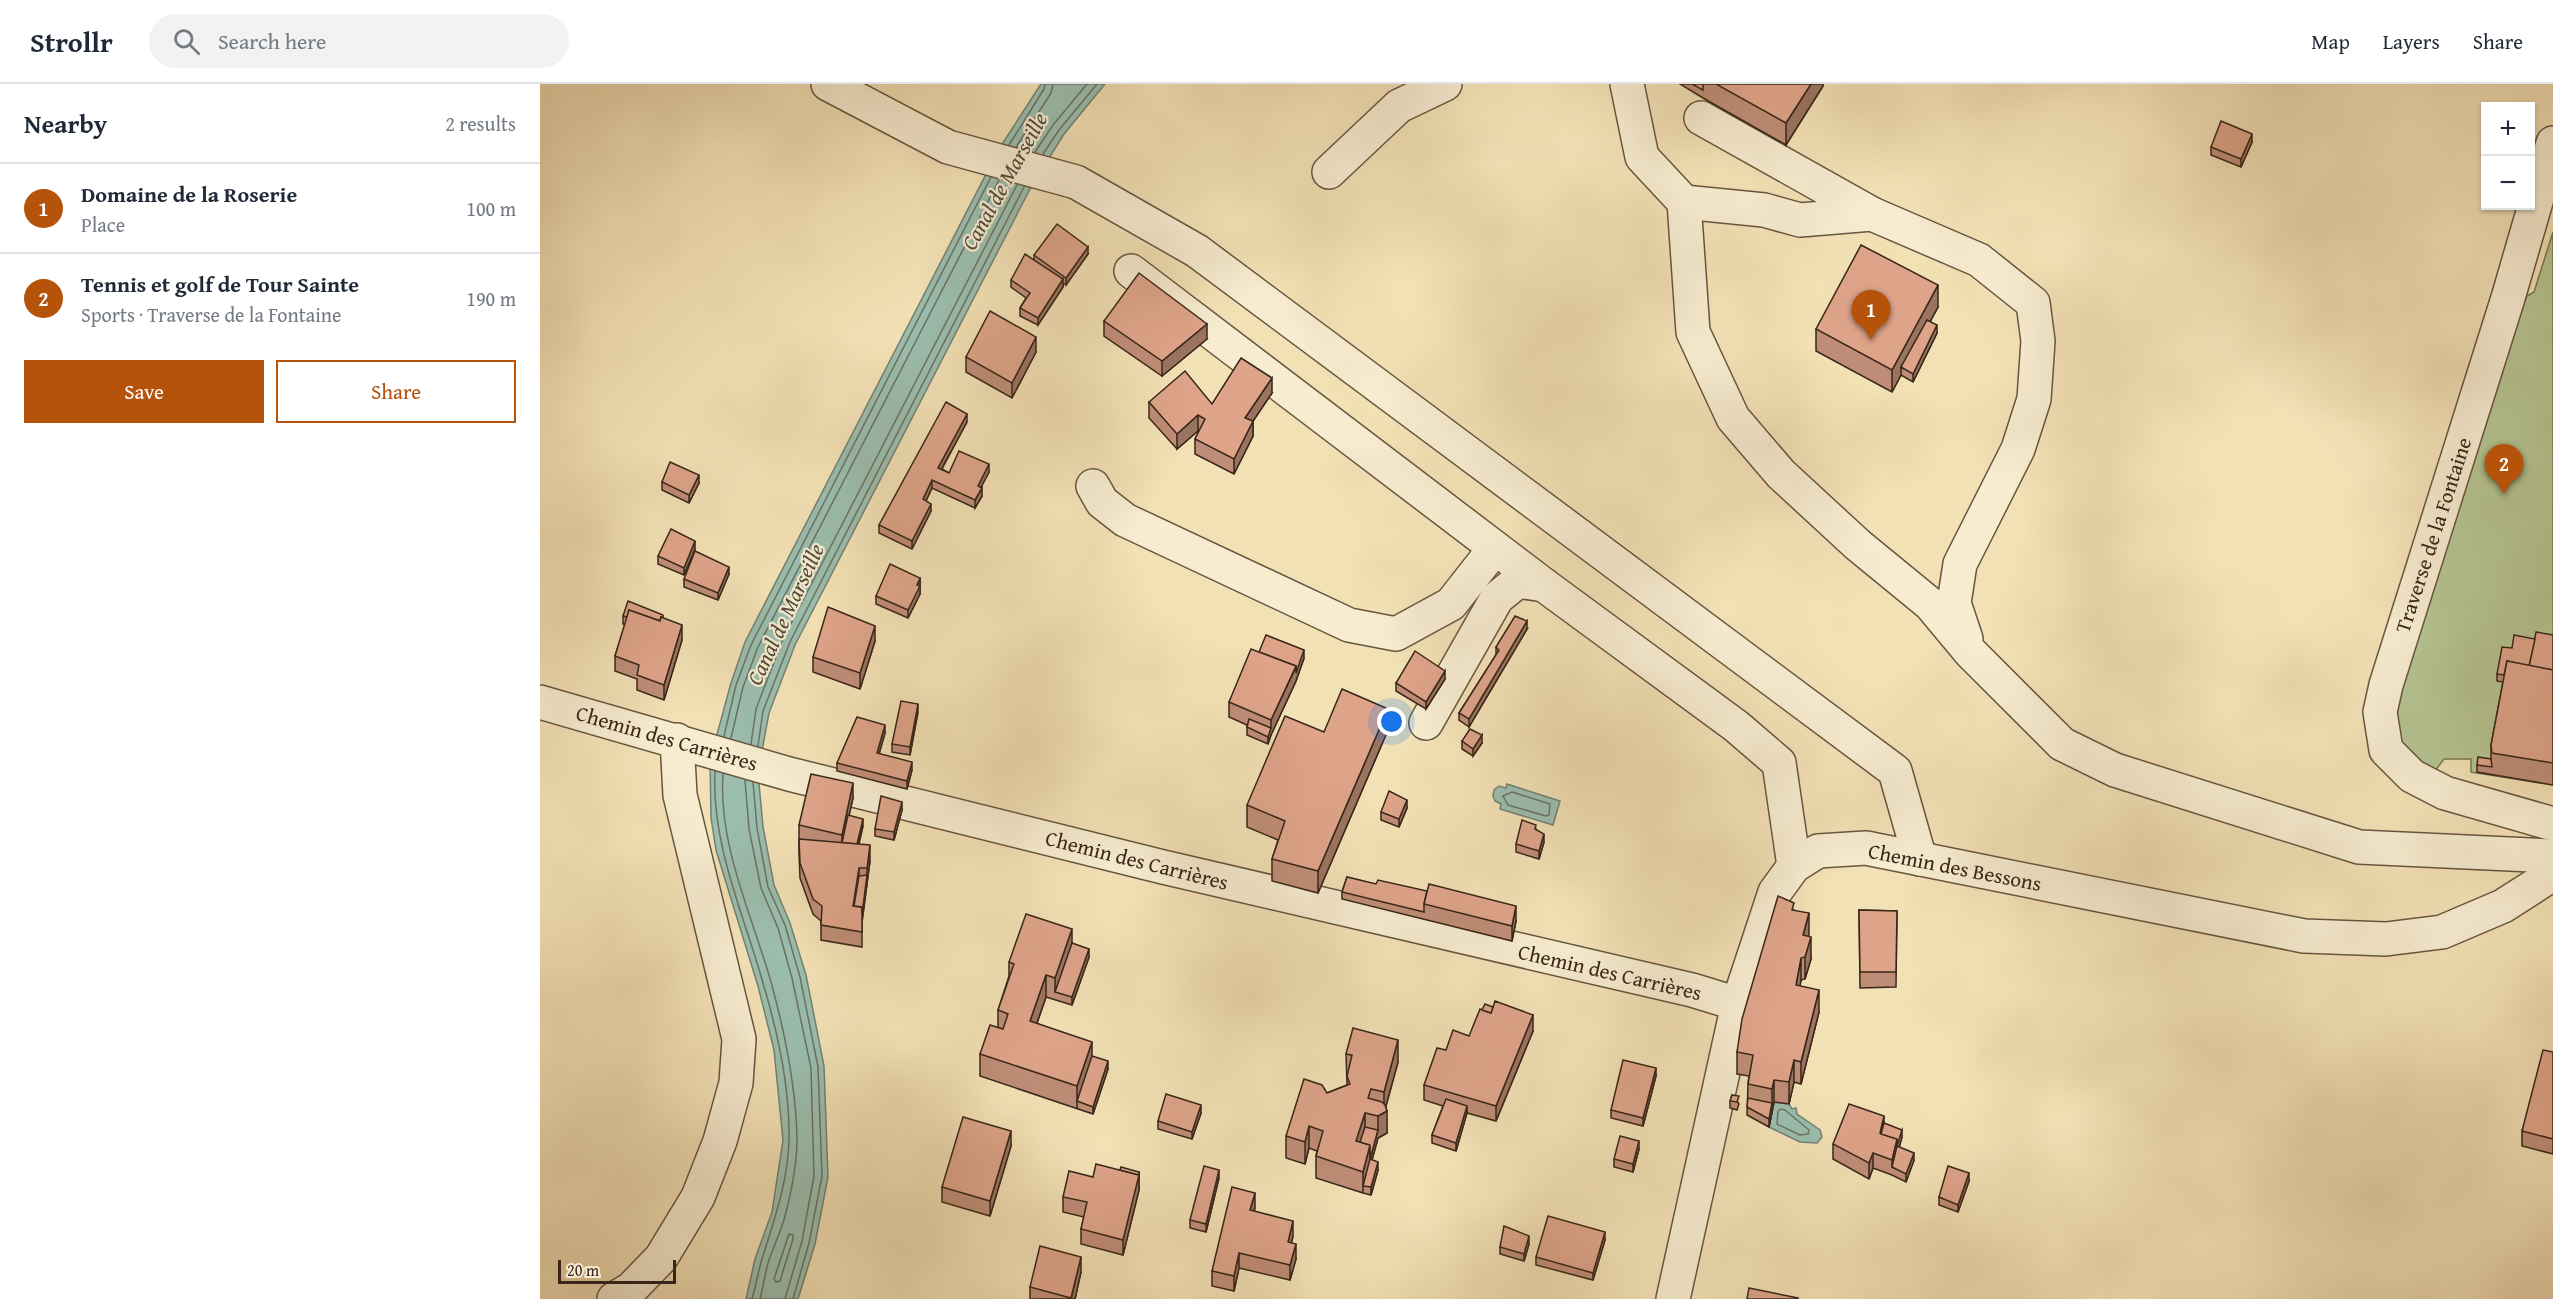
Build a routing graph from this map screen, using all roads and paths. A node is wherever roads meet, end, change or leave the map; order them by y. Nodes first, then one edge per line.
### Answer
1 (828, 84) edge
2 (1444, 84) edge
3 (1627, 84) edge
4 (1701, 118) dead end
5 (2553, 143) edge
6 (1329, 172) dead end
7 (1684, 202) junction
8 (1872, 214) junction
9 (1131, 271) dead end
10 (1093, 486) dead end
11 (1495, 548) junction
12 (1544, 585) junction
13 (1970, 652) junction
14 (540, 702) edge
15 (1426, 723) dead end
16 (677, 740) junction
17 (2553, 824) edge
18 (2553, 856) edge
19 (1920, 859) junction
20 (1794, 866) junction
21 (2553, 874) edge
22 (1738, 1004) junction
23 (614, 1299) edge
24 (1673, 1299) edge

1 - 19 street
2 - 6 street
3 - 7 street
4 - 8 street
5 - 17 street, Traverse de la Fontaine
7 - 8 street
7 - 13 street
8 - 13 street
9 - 11 street
10 - 11 street
11 - 12 street
12 - 15 street
12 - 20 street
13 - 18 street
14 - 16 street, Chemin des Carrières
16 - 22 street, Chemin des Carrières
16 - 23 street
19 - 20 street, Chemin des Bessons
19 - 21 street, Chemin des Bessons
20 - 22 street, Chemin des Bessons
22 - 24 street, Chemin des Bessons

